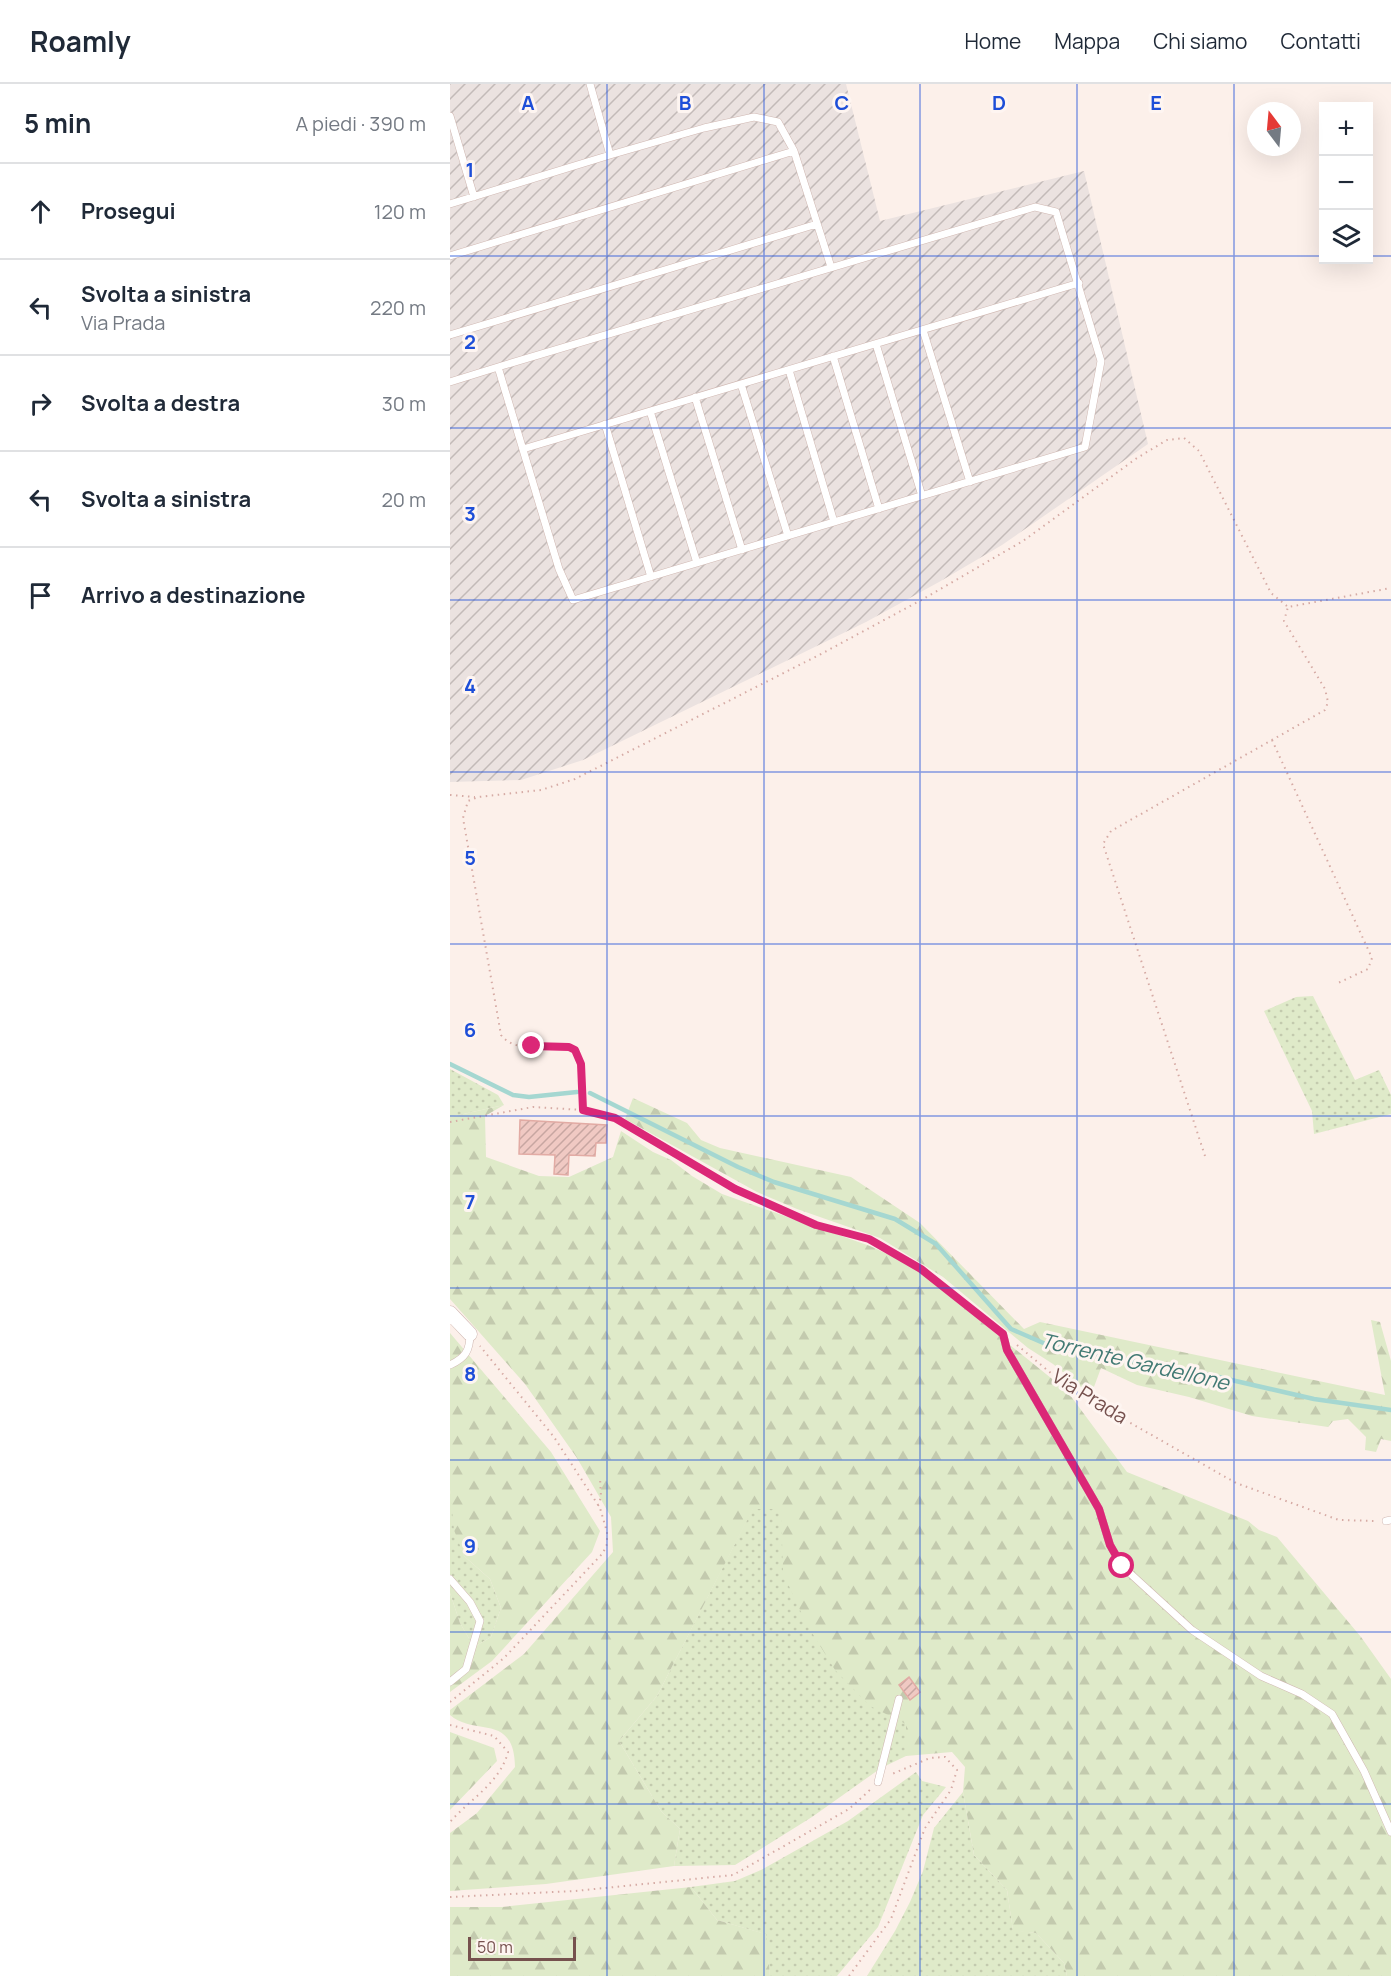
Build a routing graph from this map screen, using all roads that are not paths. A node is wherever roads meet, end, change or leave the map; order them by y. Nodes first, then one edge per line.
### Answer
1 (590, 84) edge
2 (450, 116) edge
3 (794, 151) junction
4 (610, 154) junction
5 (474, 197) junction
6 (450, 204) edge
7 (818, 224) junction
8 (450, 256) edge
9 (831, 267) junction
10 (1079, 283) junction
11 (923, 330) junction
12 (450, 335) edge
13 (876, 344) junction
14 (833, 356) junction
15 (498, 367) junction
16 (789, 370) junction
17 (450, 382) edge
18 (741, 384) junction
19 (695, 397) junction
20 (650, 411) junction
21 (605, 424) junction
22 (523, 449) junction
23 (970, 482) junction
24 (922, 496) junction
25 (879, 509) junction
26 (834, 522) junction
27 (788, 536) junction
28 (742, 550) junction
29 (697, 563) junction
30 (651, 577) junction
31 (450, 1312) edge
32 (470, 1334) joint
33 (1003, 1334) road end
34 (450, 1365) edge
35 (450, 1578) edge
36 (450, 1682) edge
37 (899, 1699) dead end
38 (878, 1782) road end
39 (1391, 1832) edge

1 - 4 lane
2 - 5 lane
3 - 4 lane
3 - 7 lane
3 - 8 lane
4 - 5 lane
5 - 6 lane
7 - 9 lane
7 - 12 lane
9 - 10 lane
9 - 15 lane
10 - 11 lane
10 - 23 lane
11 - 13 lane
11 - 23 lane
13 - 14 lane
13 - 24 lane
14 - 16 lane
14 - 25 lane
15 - 17 lane
15 - 22 lane
16 - 18 lane
16 - 26 lane
18 - 19 lane
18 - 27 lane
19 - 20 lane
19 - 28 lane
20 - 21 lane
20 - 29 lane
21 - 22 lane
21 - 30 lane
22 - 30 lane
23 - 24 lane
24 - 25 lane
25 - 26 lane
26 - 27 lane
27 - 28 lane
28 - 29 lane
29 - 30 lane
31 - 32 street
32 - 34 lane
33 - 39 lane
35 - 36 lane
37 - 38 lane

